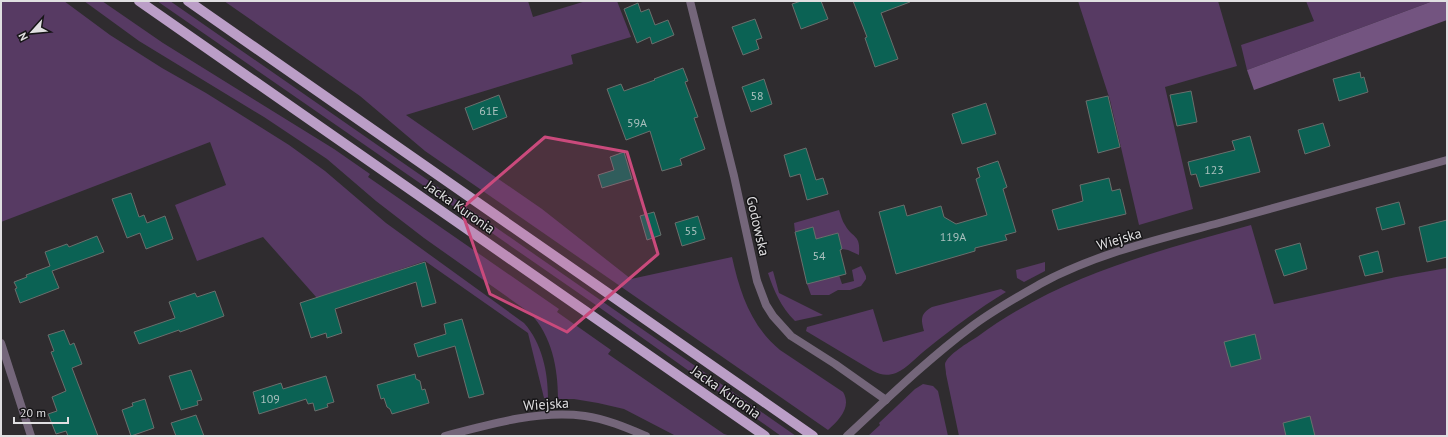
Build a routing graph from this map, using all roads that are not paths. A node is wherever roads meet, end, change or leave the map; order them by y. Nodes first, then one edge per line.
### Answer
1 (139, 1) edge
2 (188, 1) edge
3 (690, 1) edge
4 (1447, 160) edge
5 (1, 344) edge
6 (886, 400) junction
7 (32, 436) edge
8 (445, 436) edge
9 (646, 436) edge
10 (765, 436) edge
11 (813, 436) edge
12 (847, 436) edge

1 - 10 main road, Jacka Kuronia
2 - 11 main road, Jacka Kuronia
3 - 6 street, Godowska
4 - 6 street, Wiejska
5 - 7 street
6 - 12 street, Wiejska
8 - 9 street, Wiejska

